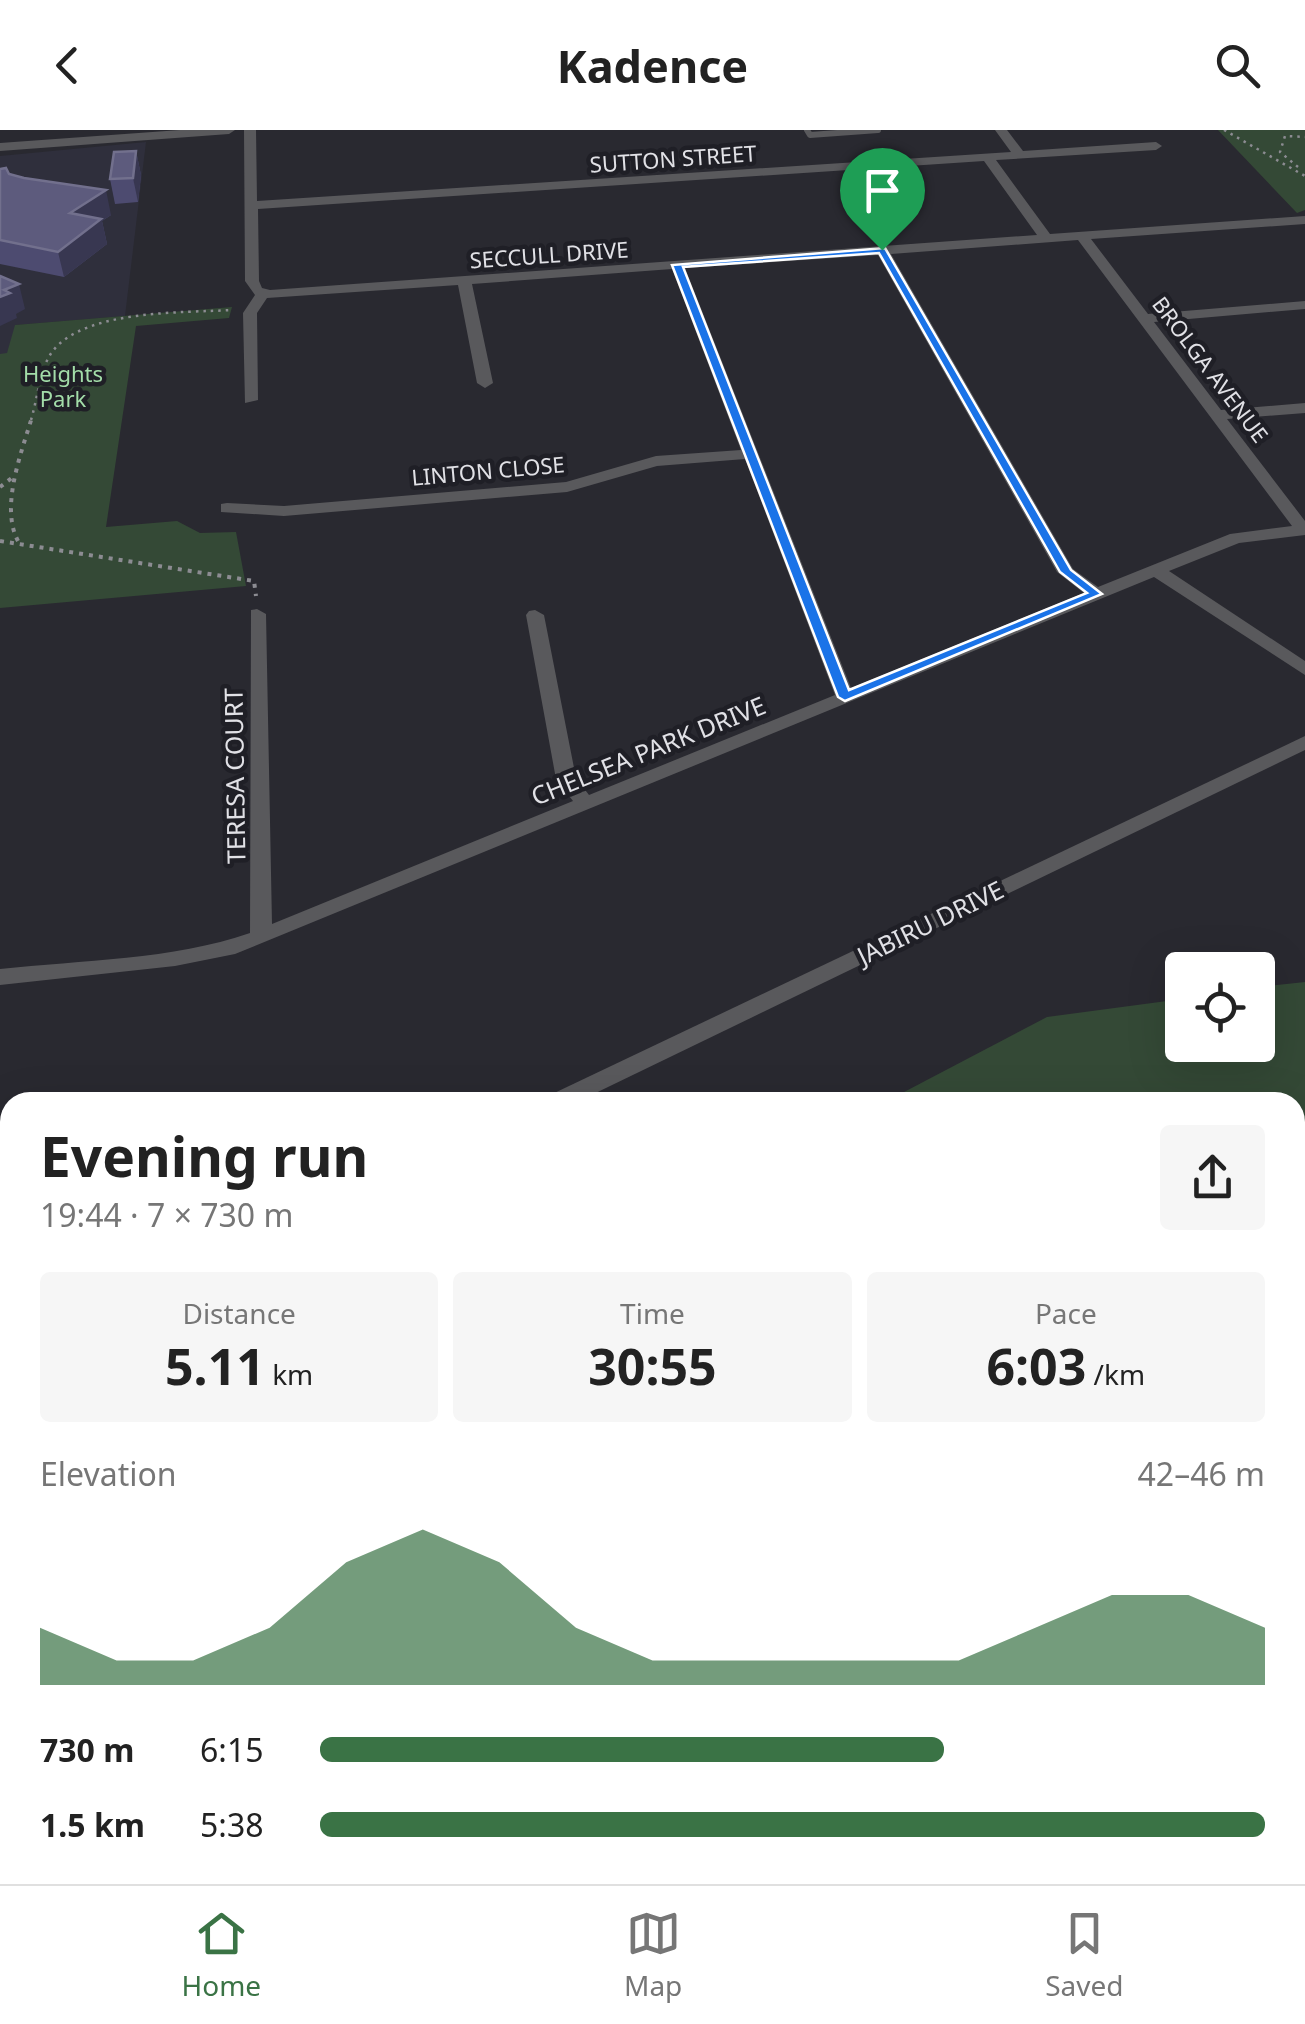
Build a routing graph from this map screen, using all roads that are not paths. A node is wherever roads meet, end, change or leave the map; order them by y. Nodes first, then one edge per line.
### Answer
1 (228, 130) edge
2 (250, 130) edge
3 (807, 130) edge
4 (878, 130) edge
5 (1001, 130) edge
6 (1156, 146) dead end
7 (0, 147) edge
8 (1020, 155) junction
9 (986, 157) junction
10 (252, 206) junction
11 (1305, 220) edge
12 (1082, 236) junction
13 (1046, 238) junction
14 (882, 250) junction
15 (677, 265) junction
16 (464, 279) junction
17 (259, 298) junction
18 (1305, 306) edge
19 (1145, 318) junction
20 (485, 383) dead end
21 (250, 400) dead end
22 (1305, 408) edge
23 (1218, 415) junction
24 (750, 454) junction
25 (227, 508) dead end
26 (1304, 530) edge
27 (1156, 570) junction
28 (1096, 594) junction
29 (257, 614) road end
30 (535, 615) dead end
31 (1305, 669) edge
32 (845, 697) junction
33 (1305, 742) edge
34 (586, 803) junction
35 (261, 937) junction
36 (0, 977) edge
37 (577, 1092) edge

1 - 7 street
2 - 10 street
3 - 4 lane
5 - 8 street
6 - 8 street, SUTTON STREET
8 - 9 street, SUTTON STREET
9 - 10 street, SUTTON STREET
9 - 13 street
10 - 17 street
11 - 12 street, SECCULL DRIVE
12 - 13 street, SECCULL DRIVE
12 - 19 street, BROLGA AVENUE
13 - 14 street, SECCULL DRIVE
14 - 15 street, SECCULL DRIVE
14 - 28 street
15 - 16 street, SECCULL DRIVE
15 - 24 street
16 - 17 street, SECCULL DRIVE
16 - 20 street
17 - 21 street
18 - 19 street
19 - 23 street, BROLGA AVENUE
22 - 23 street
23 - 26 street, BROLGA AVENUE
24 - 25 street, LINTON CLOSE
24 - 32 street
26 - 27 street, CHELSEA PARK DRIVE
27 - 28 street, CHELSEA PARK DRIVE
27 - 31 street
28 - 32 street, CHELSEA PARK DRIVE
29 - 35 street, TERESA COURT
30 - 34 street
32 - 34 street, CHELSEA PARK DRIVE
33 - 37 street, JABIRU DRIVE
34 - 35 street, CHELSEA PARK DRIVE
35 - 36 street, CHELSEA PARK DRIVE

